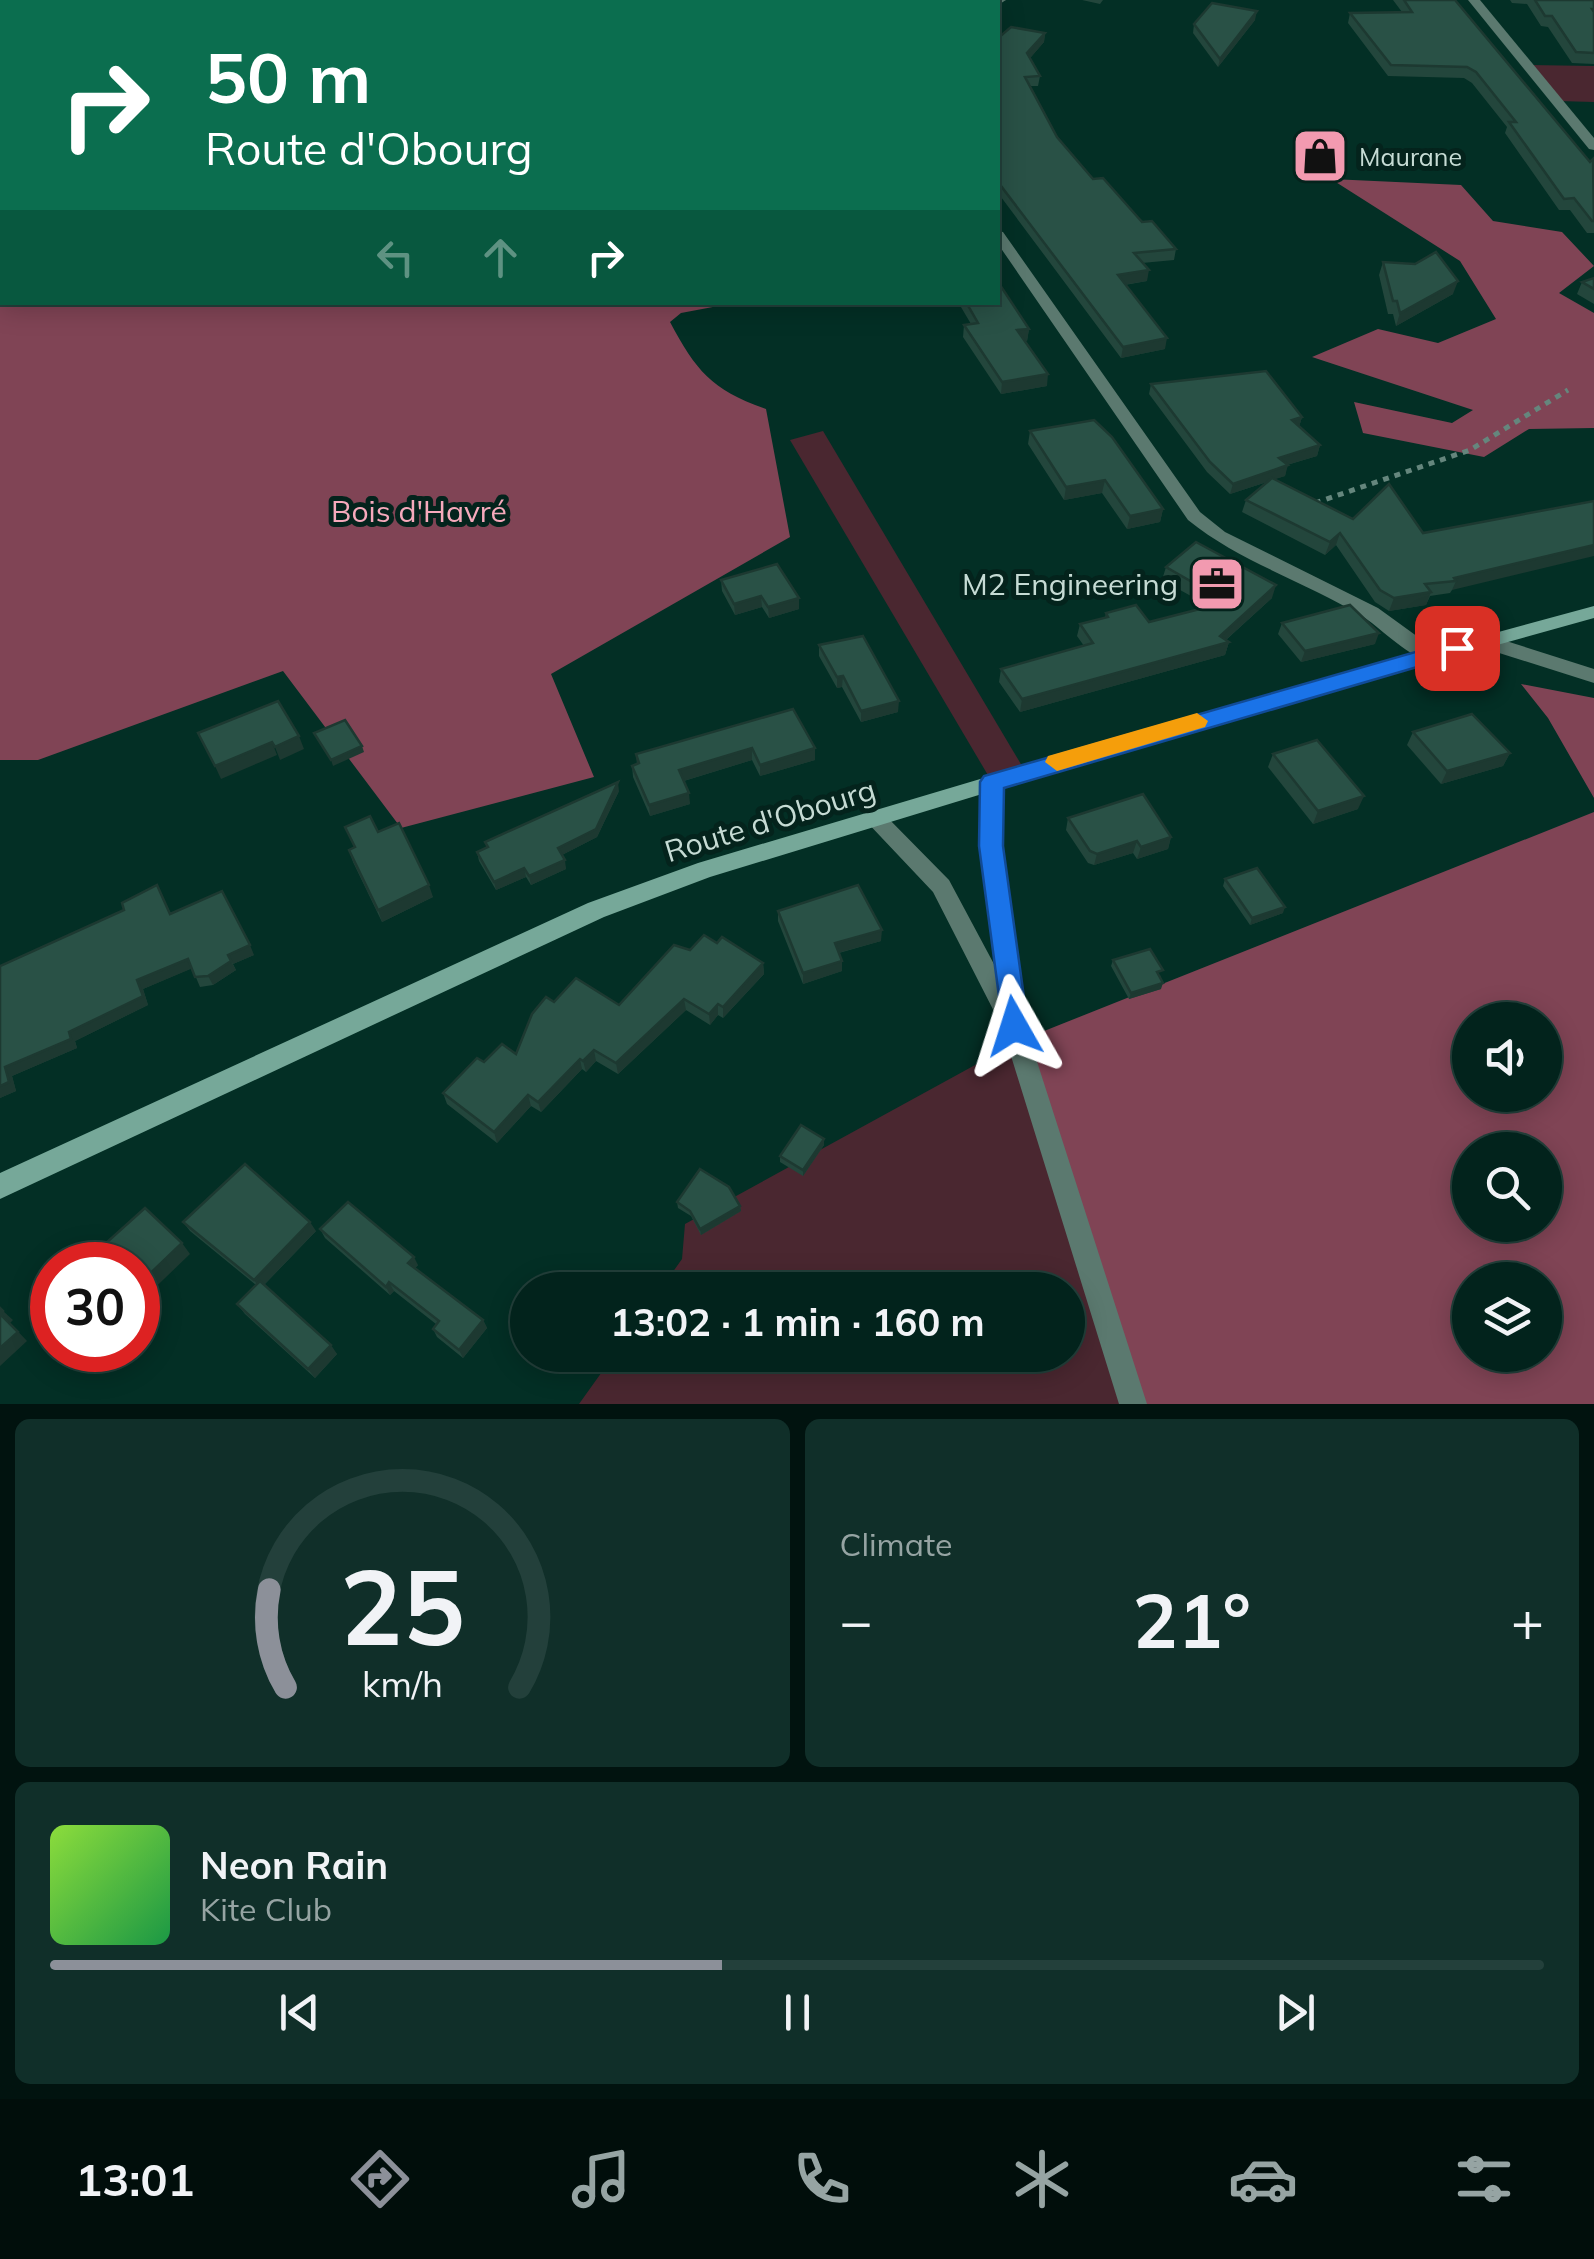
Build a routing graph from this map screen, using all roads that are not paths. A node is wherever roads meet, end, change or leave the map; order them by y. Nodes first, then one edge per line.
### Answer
1 (1474, 0) edge
2 (1594, 146) edge
3 (1000, 238) edge
4 (1593, 613) edge
5 (1484, 640) junction
6 (1429, 655) junction
7 (1594, 676) edge
8 (992, 782) junction
9 (875, 819) junction
10 (1014, 1026) junction
11 (0, 1186) edge
12 (1133, 1404) edge

1 - 2 street
3 - 6 street
4 - 5 main road, Route d'Obourg
5 - 6 main road, Route d'Obourg
5 - 7 street
6 - 8 main road, Route d'Obourg
8 - 9 main road, Route d'Obourg
8 - 10 street
9 - 10 street
9 - 11 main road, Route d'Obourg
10 - 12 street

